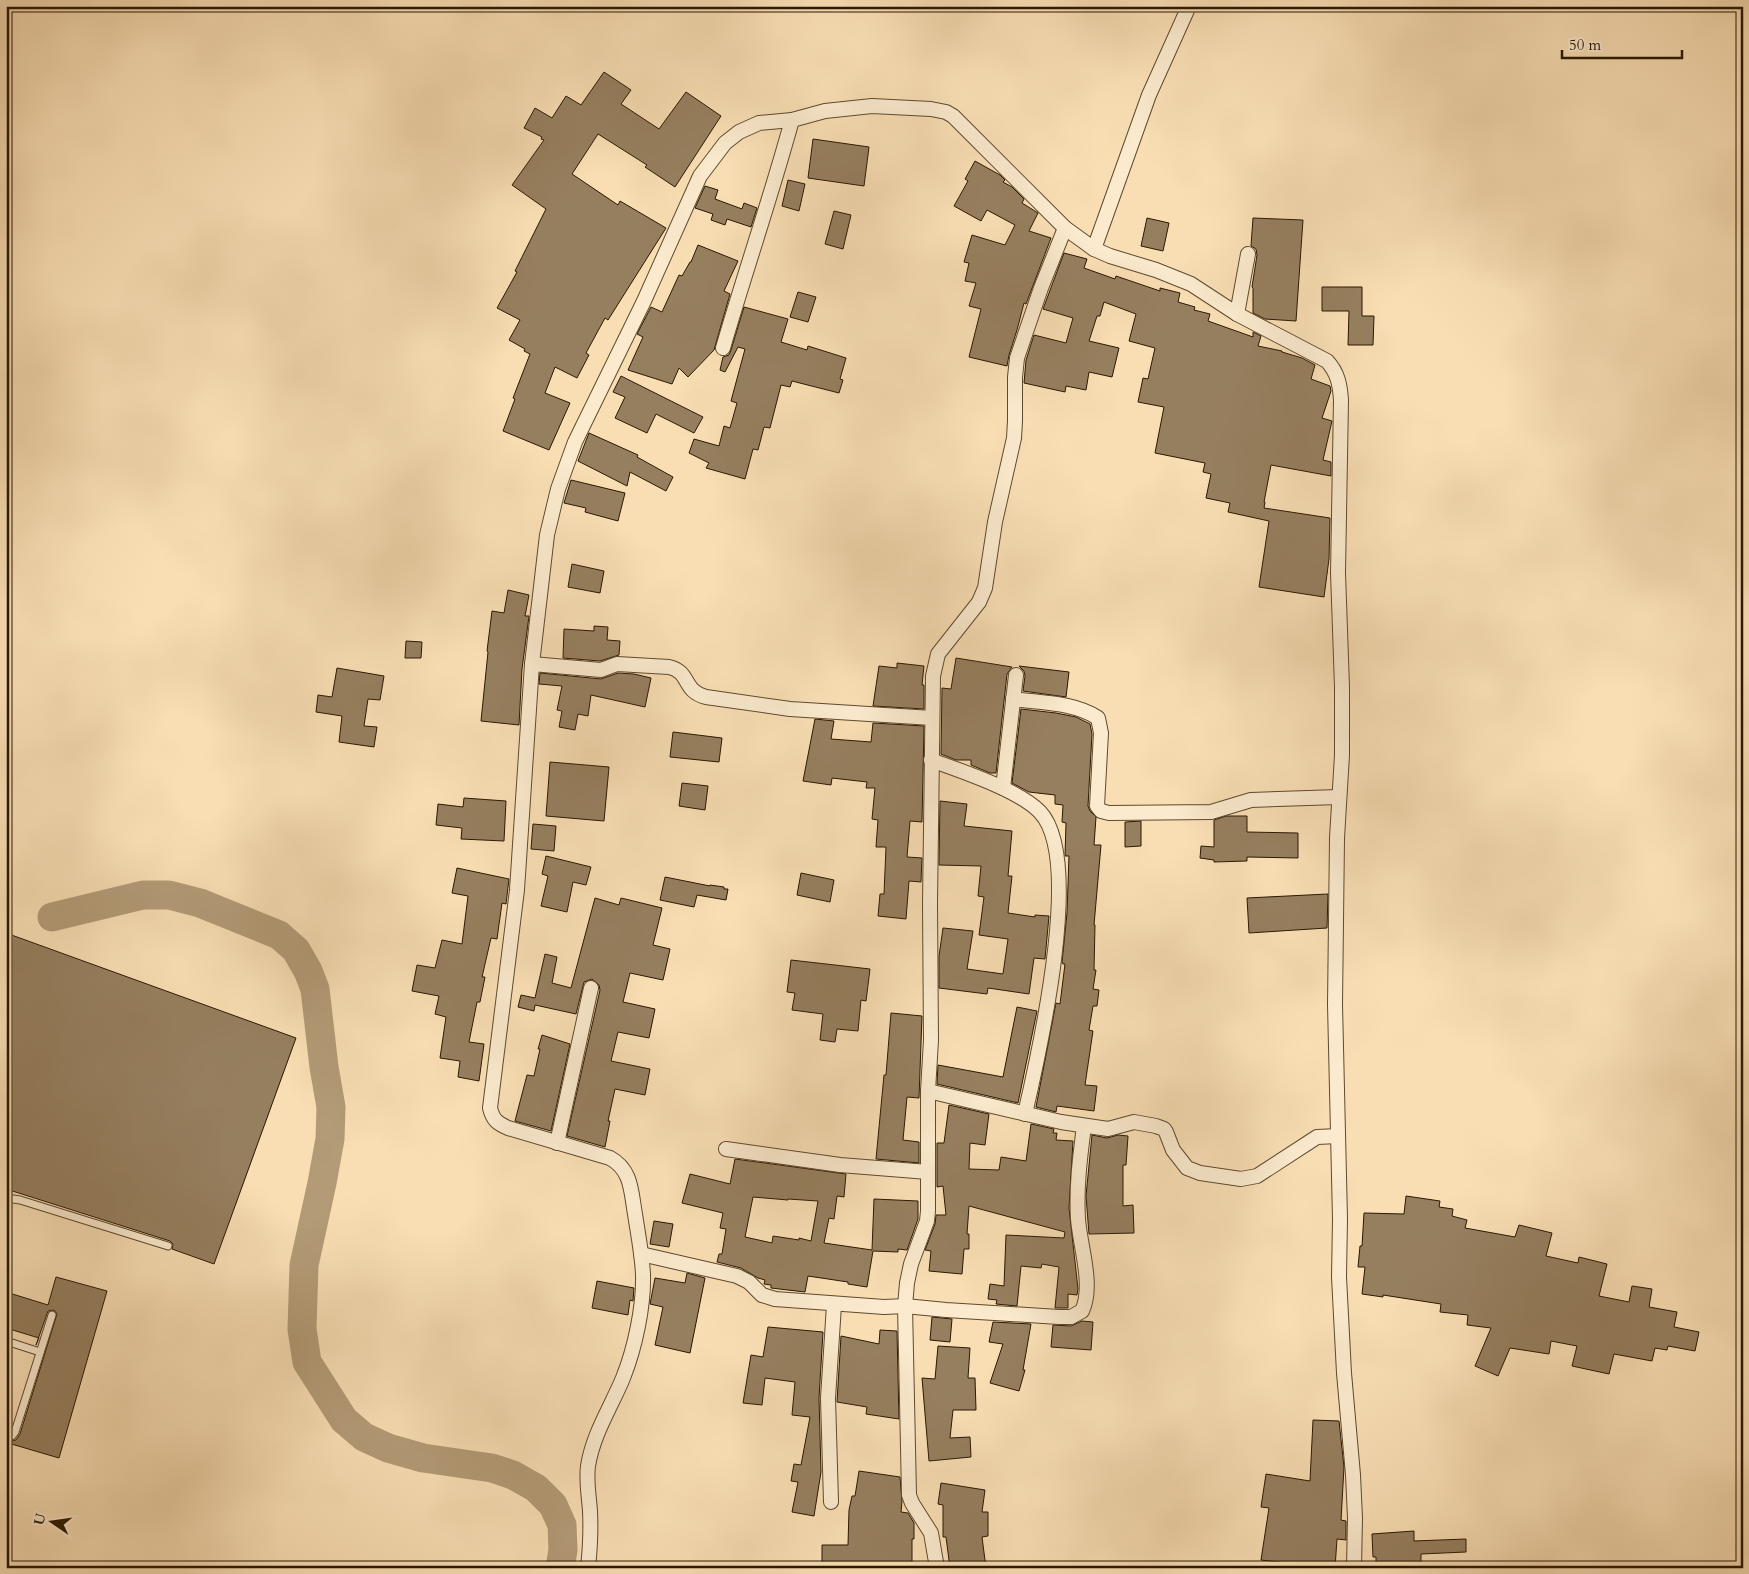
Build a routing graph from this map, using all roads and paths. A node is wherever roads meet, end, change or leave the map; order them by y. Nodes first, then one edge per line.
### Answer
1 (1189, 6) edge
2 (792, 120) junction
3 (1065, 228) junction
4 (1094, 248) junction
5 (1248, 254) dead end
6 (1237, 314) junction
7 (723, 348) dead end
8 (532, 664) junction
9 (1016, 676) dead end
10 (1013, 699) junction
11 (932, 718) junction
12 (931, 760) junction
13 (1003, 788) junction
14 (1339, 797) junction
15 (592, 988) dead end
16 (928, 1091) junction
17 (1026, 1114) junction
18 (1084, 1126) junction
19 (1338, 1136) junction
20 (557, 1143) junction
21 (726, 1149) dead end
22 (928, 1172) junction
23 (6, 1198) edge
24 (168, 1246) dead end
25 (642, 1254) junction
26 (834, 1305) junction
27 (905, 1306) junction
28 (52, 1315) dead end
29 (6, 1341) edge
30 (40, 1352) junction
31 (6, 1435) edge
32 (831, 1502) dead end
33 (588, 1568) edge
34 (937, 1568) edge
35 (1354, 1568) edge

1 - 4 street
2 - 3 street
2 - 7 street
2 - 8 street
3 - 4 street
3 - 11 street
4 - 6 street
5 - 6 street
6 - 14 street
8 - 11 street
8 - 20 street
9 - 10 street
10 - 13 street
10 - 14 street
11 - 12 street
12 - 13 street
12 - 16 street
13 - 17 street
14 - 19 street
15 - 20 street
16 - 17 street
16 - 22 street
17 - 18 street
18 - 19 street
18 - 27 street
19 - 35 street
20 - 25 street
21 - 22 street
22 - 27 street
23 - 24 lane
25 - 26 street
25 - 33 street
26 - 27 street
26 - 32 street
27 - 34 street
28 - 30 lane
29 - 30 lane
30 - 31 lane

